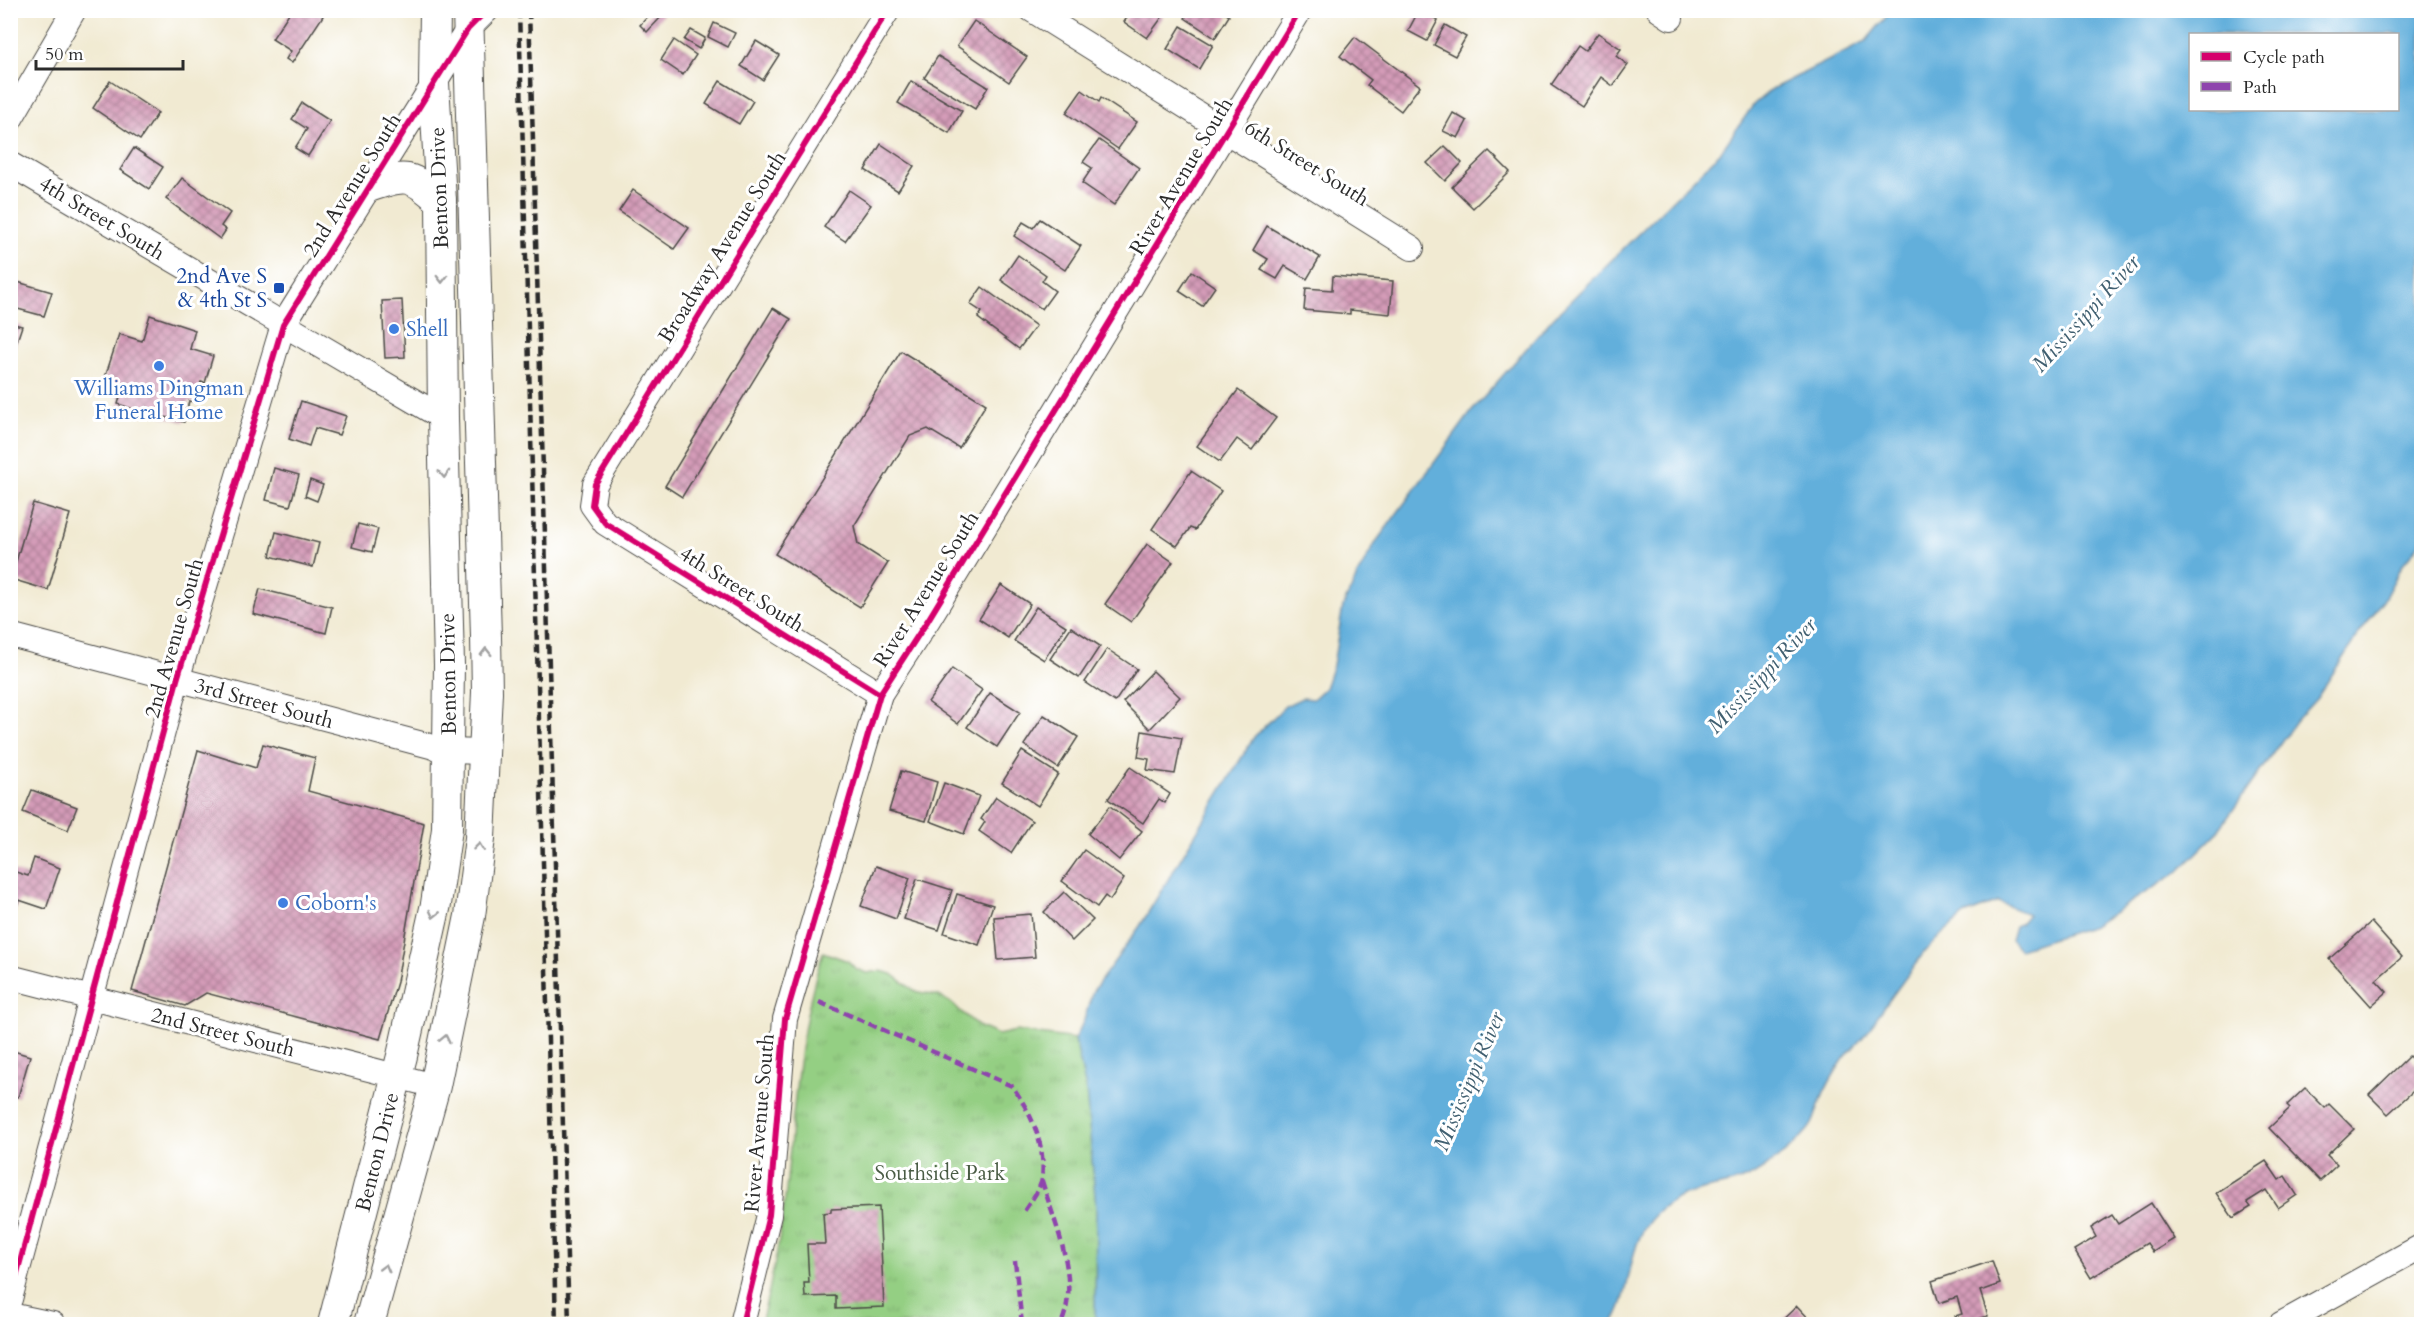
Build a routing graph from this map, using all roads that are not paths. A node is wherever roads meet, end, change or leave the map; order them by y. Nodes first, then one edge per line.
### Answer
1 (74, 10) edge
2 (435, 10) edge
3 (888, 10) edge
4 (1032, 10) edge
5 (1300, 10) edge
6 (474, 15) edge
7 (434, 83) junction
8 (10, 120) edge
9 (1227, 132) junction
10 (10, 164) edge
11 (369, 187) junction
12 (441, 201) junction
13 (1412, 248) dead end
14 (283, 325) junction
15 (443, 417) junction
16 (592, 505) joint
17 (10, 635) edge
18 (177, 680) junction
19 (880, 694) junction
20 (449, 751) junction
21 (483, 752) junction
22 (10, 978) edge
23 (93, 1000) junction
24 (397, 1075) junction
25 (435, 1086) junction
26 (2421, 1246) edge
27 (10, 1299) edge
28 (10, 1315) edge
29 (52, 1324) edge
30 (333, 1324) edge
31 (369, 1324) edge
32 (742, 1324) edge
33 (2281, 1324) edge

1 - 8 street
2 - 7 main road, Benton Drive
3 - 16 street, Broadway Avenue South
4 - 9 street, 6th Street South
5 - 9 street, River Avenue South
6 - 7 street, 2nd Avenue South
21 -> 6 main road, Benton Drive
7 - 11 street, 2nd Avenue South
7 - 12 main road, Benton Drive
9 - 13 street, 6th Street South
9 - 19 street, River Avenue South
10 - 14 street, 4th Street South
11 - 12 main road
11 - 14 street, 2nd Avenue South
12 -> 15 main road, Benton Drive
14 - 15 street, 4th Street South
14 - 18 street, 2nd Avenue South
15 -> 20 main road, Benton Drive
16 - 19 street, 4th Street South
17 - 18 street, 3rd Street South
18 - 20 street, 3rd Street South
18 - 23 street, 2nd Avenue South
19 - 32 street, River Avenue South
20 - 21 street, 3rd Street South
20 -> 24 main road, Benton Drive
25 -> 21 main road, Benton Drive
22 - 23 street, 2nd Street South
23 - 24 street, 2nd Street South
23 - 27 street, 2nd Avenue South
24 - 25 street, 2nd Street South
24 - 30 main road, Benton Drive
31 -> 25 main road, Benton Drive
26 - 33 street
28 - 29 street

